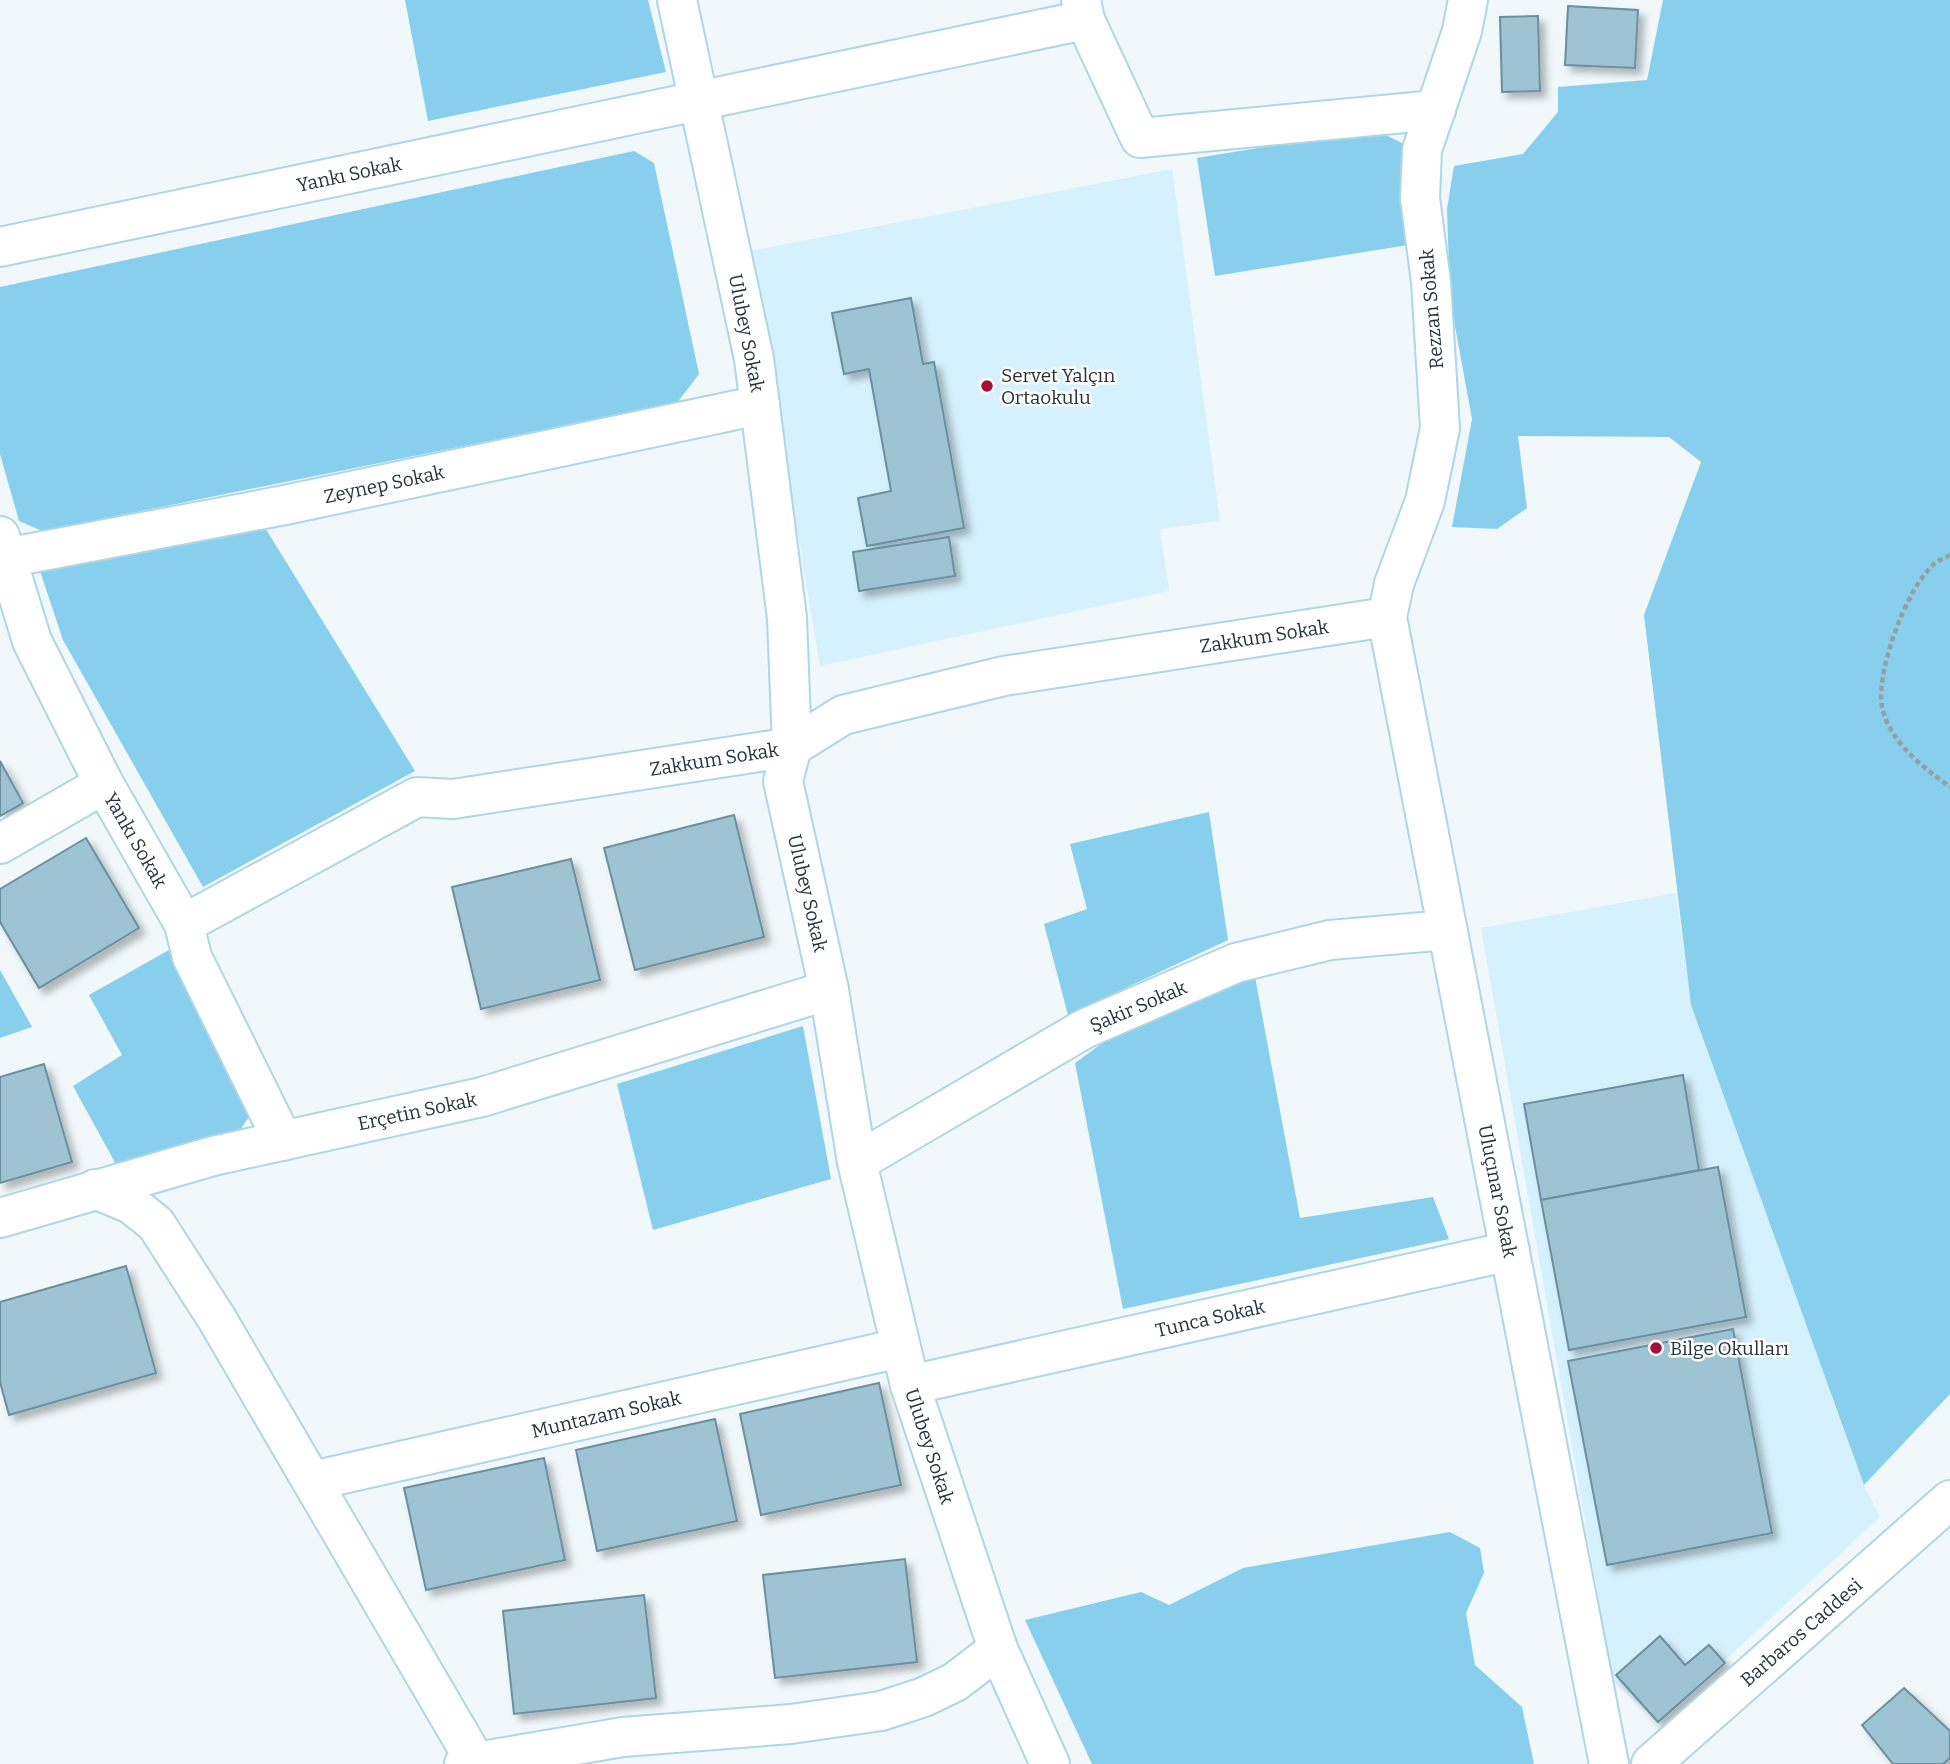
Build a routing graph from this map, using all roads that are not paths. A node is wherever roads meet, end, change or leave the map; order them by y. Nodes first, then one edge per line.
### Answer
1 (677, 0) edge
2 (1468, 0) edge
3 (1083, 10) edge
4 (698, 100) junction
5 (1436, 110) junction
6 (0, 247) edge
7 (760, 405) junction
8 (3, 547) edge
9 (1387, 617) junction
10 (792, 747) junction
11 (104, 784) junction
12 (0, 844) edge
13 (184, 924) junction
14 (1447, 930) junction
15 (829, 990) junction
16 (283, 1141) junction
17 (857, 1162) junction
18 (95, 1189) junction
19 (0, 1218) edge
20 (1510, 1251) junction
21 (901, 1348) junction
22 (910, 1385) junction
23 (312, 1480) junction
24 (1950, 1500) edge
25 (998, 1649) junction
26 (472, 1763) edge
27 (1050, 1764) edge
28 (1609, 1764) edge
29 (1651, 1764) edge

1 - 4 street, Ulubey Sokak
2 - 5 street, Rezzan Sokak
3 - 4 street, Yankı Sokak
3 - 5 street
4 - 6 street, Yankı Sokak
4 - 7 street, Ulubey Sokak
5 - 9 street, Rezzan Sokak
7 - 8 street, Zeynep Sokak
7 - 10 street, Ulubey Sokak
8 - 11 street, Yankı Sokak
9 - 10 street, Zakkum Sokak
9 - 14 street, Uluçınar Sokak
10 - 13 street, Zakkum Sokak
10 - 15 street, Ulubey Sokak
11 - 12 street
11 - 13 street, Yankı Sokak
13 - 16 street, Yankı Sokak
14 - 17 street, Şakir Sokak
14 - 20 street, Uluçınar Sokak
15 - 16 street, Erçetin Sokak
15 - 17 street, Ulubey Sokak
16 - 18 street, Erçetin Sokak
17 - 21 street, Ulubey Sokak
18 - 19 street, Erçetin Sokak
18 - 23 street
20 - 22 street, Tunca Sokak
20 - 28 street, Uluçınar Sokak
21 - 22 street, Ulubey Sokak
21 - 23 street, Muntazam Sokak
22 - 25 street, Ulubey Sokak
23 - 26 street
24 - 29 street, Barbaros Caddesi
25 - 26 street
25 - 27 street, Ulubey Sokak

